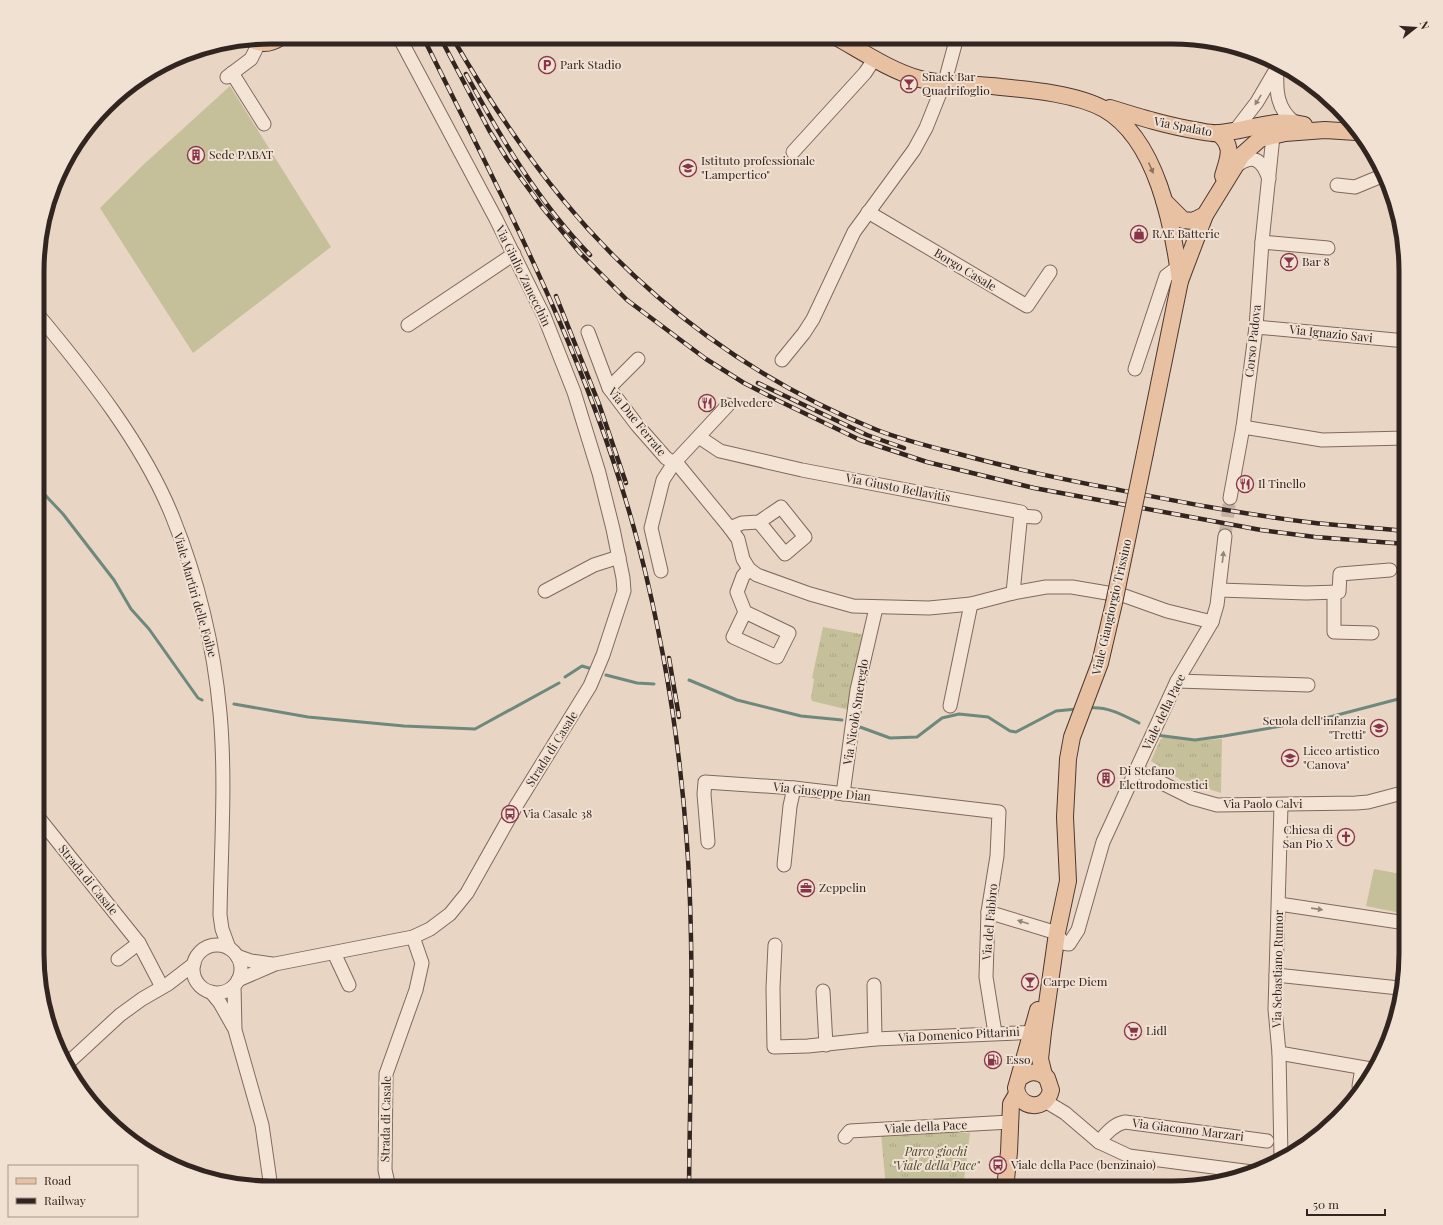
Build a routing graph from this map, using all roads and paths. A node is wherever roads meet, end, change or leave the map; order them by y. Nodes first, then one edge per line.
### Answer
1 (255, 44) edge
2 (403, 44) edge
3 (849, 44) edge
4 (873, 44) edge
5 (954, 44) edge
6 (875, 58) junction
7 (1276, 69) edge
8 (1278, 70) edge
9 (945, 79) junction
10 (1090, 102) junction
11 (1148, 120) junction
12 (1294, 122) junction
13 (264, 124) dead end
14 (1275, 129) junction
15 (1325, 130) junction
16 (1234, 132) junction
17 (1351, 132) edge
18 (1218, 133) junction
19 (1136, 138) junction
20 (793, 152) dead end
21 (1235, 167) junction
22 (1379, 177) edge
23 (1269, 179) junction
24 (1337, 185) dead end
25 (1217, 197) junction
26 (1163, 199) junction
27 (868, 212) junction
28 (1205, 215) junction
29 (1262, 242) junction
30 (1328, 248) dead end
31 (514, 254) junction
32 (1050, 272) dead end
33 (1179, 274) junction
34 (44, 322) edge
35 (408, 325) dead end
36 (1256, 327) junction
37 (588, 332) dead end
38 (1399, 340) edge
39 (638, 359) dead end
40 (782, 360) dead end
41 (1134, 369) dead end
42 (609, 388) junction
43 (728, 405) dead end
44 (699, 437) junction
45 (1241, 438) junction
46 (1399, 438) edge
47 (674, 463) junction
48 (1230, 498) tunnel mouth
49 (1021, 516) junction
50 (1035, 517) dead end
51 (758, 522) dead end
52 (613, 528) joint
53 (730, 528) junction
54 (1225, 536) tunnel mouth
55 (619, 557) junction
56 (749, 569) junction
57 (1390, 570) dead end
58 (661, 571) dead end
59 (1219, 584) junction
60 (545, 590) dead end
61 (1334, 592) junction
62 (1013, 593) junction
63 (971, 604) junction
64 (876, 608) junction
65 (745, 612) dead end
66 (1212, 622) junction
67 (1372, 633) dead end
68 (1177, 681) junction
69 (1308, 685) dead end
70 (950, 706) dead end
71 (1136, 770) junction
72 (794, 788) junction
73 (843, 794) junction
74 (1399, 795) edge
75 (1281, 805) junction
76 (999, 812) joint
77 (44, 825) edge
78 (708, 842) dead end
79 (784, 865) dead end
80 (1278, 904) junction
81 (1084, 909) junction
82 (1062, 910) junction
83 (988, 912) junction
84 (220, 915) junction
85 (1399, 922) edge
86 (1057, 933) junction
87 (413, 937) junction
88 (139, 944) junction
89 (775, 945) dead end
90 (206, 948) junction
91 (233, 952) junction
92 (334, 953) junction
93 (118, 959) dead end
94 (194, 964) junction
95 (275, 964) junction
96 (1276, 975) junction
97 (236, 983) junction
98 (349, 985) dead end
99 (874, 985) dead end
100 (165, 986) junction
101 (1396, 988) edge
102 (207, 990) junction
103 (823, 991) dead end
104 (235, 1030) junction
105 (995, 1032) junction
106 (1037, 1032) junction
107 (875, 1039) junction
108 (826, 1045) junction
109 (1279, 1053) junction
110 (71, 1061) edge
111 (1367, 1069) edge
112 (1044, 1075) junction
113 (1020, 1078) junction
114 (1017, 1094) junction
115 (1038, 1104) junction
116 (1010, 1122) junction
117 (845, 1138) dead end
118 (1267, 1141) dead end
119 (1100, 1142) junction
120 (1009, 1152) junction
121 (1281, 1153) edge
122 (1240, 1170) edge
123 (270, 1181) edge
124 (387, 1181) edge
125 (1006, 1181) edge

1 - 13 street
2 - 31 street, Via Giulio Zanecchin
3 - 6 main road, Viale Giangiorgio Trissino
4 - 9 main road, Viale Giangiorgio Trissino
5 - 9 street
6 - 9 main road, Viale Giangiorgio Trissino
6 - 20 street
7 -> 16 street
8 - 12 street
9 - 10 main road, Viale Giangiorgio Trissino
9 - 27 street
10 - 11 main road, Via Spalato
10 - 19 main road, Viale Giangiorgio Trissino
11 - 18 main road, Via Spalato
11 - 19 main road
12 - 14 main road
12 - 15 main road
14 - 15 main road
14 - 16 main road, Via Spalato
14 - 21 main road, Viale Giangiorgio Trissino
14 - 23 street, Corso Padova
15 - 17 main road
16 - 18 main road, Via Spalato
18 - 25 main road
19 -> 26 main road, Viale Giangiorgio Trissino
21 - 23 street
21 - 25 main road, Viale Giangiorgio Trissino
22 - 24 street
23 - 29 street, Corso Padova
25 - 28 main road, Viale Giangiorgio Trissino
26 - 28 main road, Viale Giangiorgio Trissino
26 - 33 main road, Viale Giangiorgio Trissino
27 - 32 street, Borgo Casale
27 - 40 street
28 - 33 main road, Viale Giangiorgio Trissino
29 - 30 street
29 - 36 street, Corso Padova
31 - 35 street
31 - 52 street, Via Giulio Zanecchin
33 - 41 street
33 - 82 main road, Viale Giangiorgio Trissino, bridge
34 - 84 street, Viale Martiri delle Foibe
36 - 38 street, Via Ignazio Savi
36 - 45 street, Corso Padova
37 - 42 street, Via Due Ferrate
39 - 42 street
42 - 47 street, Via Due Ferrate
43 - 44 street
44 - 47 street
44 - 49 street, Via Giusto Bellavitis
45 - 46 street
45 - 48 street, Corso Padova
47 - 53 street, Via Due Ferrate
47 - 58 street
49 - 50 street
49 - 62 street
51 - 53 street
52 - 55 street, Strada di Casale
53 - 56 street, Via Due Ferrate
59 -> 54 street, Viale della Pace
55 - 60 street
55 - 87 street, Strada di Casale
56 - 64 street
56 - 65 street
57 - 61 street
59 - 61 street
59 - 66 street, Viale della Pace
61 - 67 street
62 - 63 street
62 - 66 street
63 - 64 street
63 - 70 street
64 - 73 street, Via Nicolò Smereglo
66 - 68 street, Viale della Pace
68 - 69 street
68 - 71 street, Viale della Pace
71 - 75 street, Via Paolo Calvi
71 - 81 street, Viale della Pace
72 - 73 street, Via Giuseppe Dian
72 - 78 street, Via Giuseppe Dian
72 - 79 street
73 - 76 street, Via Giuseppe Dian
74 - 75 street, Via Paolo Calvi
75 - 80 street, Via Sebastiano Rumor
76 - 83 street, Via del Fabbro
77 - 88 street, Strada di Casale
80 -> 85 street
80 - 96 street, Via Sebastiano Rumor
81 - 82 street
81 - 86 street, Viale della Pace
82 - 86 main road, Viale Giangiorgio Trissino
86 -> 83 street
83 - 105 street, Via del Fabbro
84 - 90 street, Viale Martiri delle Foibe
84 - 91 street, Viale Martiri delle Foibe
86 - 106 main road
87 - 92 street, Strada di Casale
87 - 124 street, Strada di Casale
88 - 93 street
88 - 100 street, Strada di Casale
89 - 108 street, Via Domenico Pittarini
90 - 91 street
90 - 94 street
91 - 95 street, Strada di Casale
91 - 97 street
92 - 95 street, Strada di Casale
92 - 98 street
94 - 100 street
94 - 102 street
95 - 97 street, Strada di Casale
96 - 101 street
96 - 109 street, Via Sebastiano Rumor
97 - 102 street
97 - 104 street
99 - 107 street
100 - 102 street
100 - 110 street
102 - 104 street
103 - 108 street
104 - 123 street
105 - 106 street, Via Domenico Pittarini
105 - 107 street, Via Domenico Pittarini
106 - 112 main road
106 - 113 main road
107 - 108 street, Via Domenico Pittarini
109 - 111 street
109 - 121 street, Via Sebastiano Rumor
112 - 113 main road
112 - 115 main road
113 - 114 main road
114 - 115 main road
114 - 116 main road
115 - 119 street
115 - 120 main road
116 - 117 street, Viale della Pace
116 - 120 main road
118 - 119 street, Via Giacomo Marzari
119 - 122 street
120 - 125 main road

